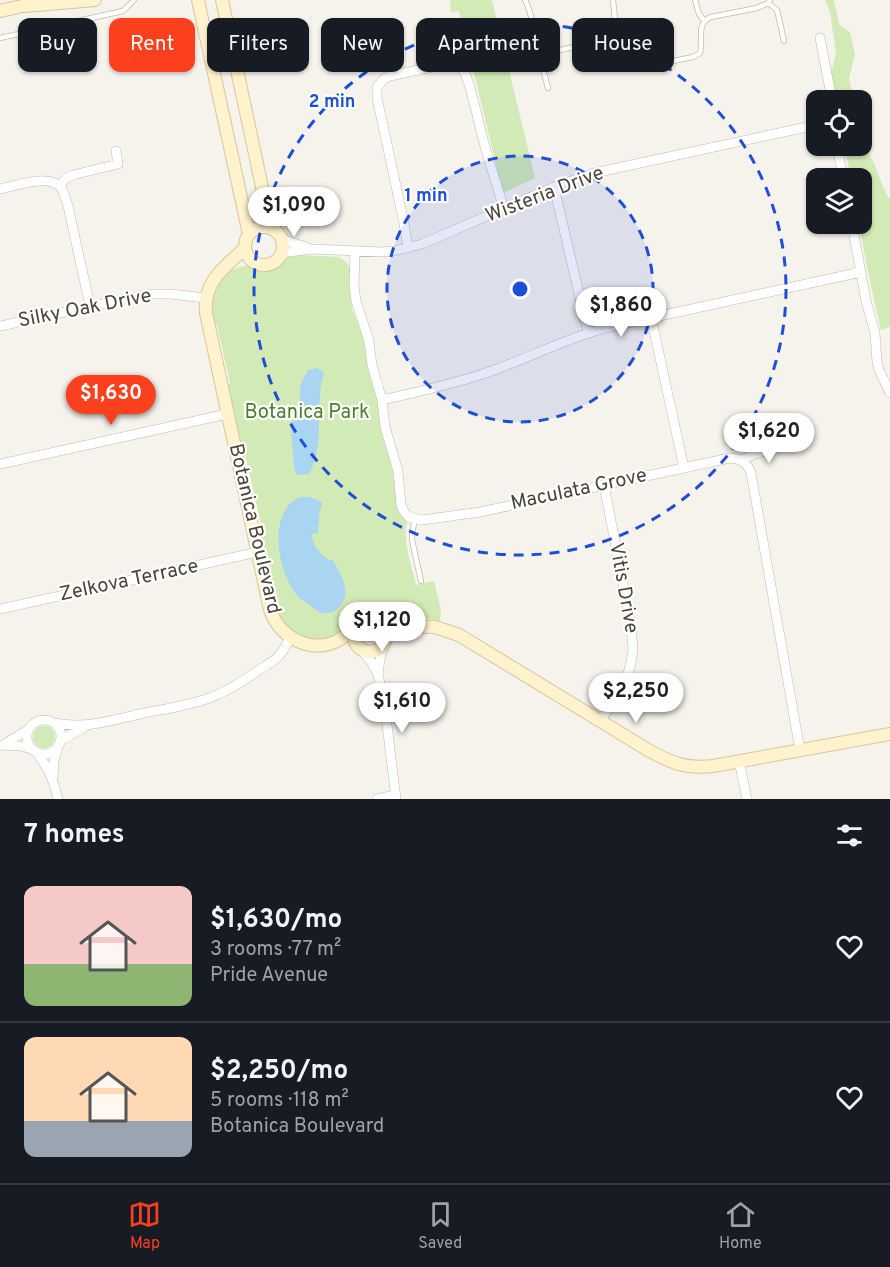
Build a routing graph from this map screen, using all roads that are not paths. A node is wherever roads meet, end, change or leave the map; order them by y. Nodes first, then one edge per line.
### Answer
1 (47, 0) edge
2 (95, 0) edge
3 (134, 0) edge
4 (198, 0) edge
5 (222, 0) edge
6 (525, 0) edge
7 (613, 0) edge
8 (695, 0) edge
9 (769, 2) edge
10 (24, 6) junction
11 (0, 11) edge
12 (532, 18) edge
13 (615, 18) edge
14 (704, 20) junction
15 (0, 38) edge
16 (820, 38) dead end
17 (784, 41) dead end
18 (674, 61) edge
19 (544, 72) edge
20 (548, 88) dead end
21 (830, 90) edge
22 (246, 111) junction
23 (224, 116) junction
24 (806, 127) edge
25 (116, 151) dead end
26 (60, 186) junction
27 (554, 187) junction
28 (0, 189) edge
29 (504, 209) junction
30 (249, 234) junction
31 (854, 234) edge
32 (279, 236) junction
33 (245, 248) junction
34 (408, 248) junction
35 (312, 249) junction
36 (355, 252) junction
37 (281, 253) junction
38 (252, 261) junction
39 (225, 268) junction
40 (861, 272) junction
41 (205, 298) junction
42 (90, 306) junction
43 (651, 317) junction
44 (0, 326) edge
45 (588, 332) junction
46 (890, 393) edge
47 (382, 400) junction
48 (227, 414) junction
49 (788, 445) dead end
50 (742, 460) junction
51 (0, 464) edge
52 (684, 468) junction
53 (604, 485) junction
54 (415, 519) junction
55 (258, 552) junction
56 (421, 581) dead end
57 (0, 609) edge
58 (380, 623) junction
59 (407, 627) junction
60 (356, 629) junction
61 (290, 637) junction
62 (335, 642) junction
63 (385, 643) junction
64 (359, 648) junction
65 (378, 674) junction
66 (601, 721) junction
67 (54, 723) junction
68 (87, 726) junction
69 (29, 729) junction
70 (890, 736) edge
71 (59, 743) junction
72 (1, 745) edge
73 (800, 750) junction
74 (34, 751) junction
75 (740, 761) junction
76 (53, 779) junction
77 (396, 797) edge
78 (58, 799) edge
79 (377, 799) edge
80 (747, 799) edge

1 - 10 street
2 - 10 street
3 - 15 lane
4 - 23 street
5 - 22 street
6 - 12 lane
7 - 13 lane
8 - 14 lane
9 - 14 lane
9 - 17 lane
10 - 11 street
14 - 18 lane
16 - 21 street
19 - 20 lane
22 - 23 street
22 - 32 street
23 - 30 street
24 - 27 street, Wisteria Drive
25 - 26 street
26 - 28 street
26 - 42 street
27 - 29 street, Wisteria Drive
27 - 45 street
29 - 34 street, Wisteria Drive
29 - 34 street
30 - 32 street
30 - 33 street
31 - 40 street
32 - 35 street, Wisteria Drive
32 - 37 street
33 - 38 street
33 - 39 street
34 - 36 street, Wisteria Drive
35 - 36 street, Wisteria Drive
35 - 37 street, Wisteria Drive
36 - 47 street
37 - 38 street
38 - 39 street
39 - 41 street
40 - 43 street
40 - 46 street
41 - 42 street, Silky Oak Drive
41 - 48 street, Botanica Boulevard
42 - 44 street, Silky Oak Drive
43 - 45 street
43 - 52 street
45 - 47 street
47 - 54 street
48 - 51 street
48 - 55 street, Botanica Boulevard
49 - 50 street, Maculata Grove
50 - 52 street, Maculata Grove
50 - 73 street
52 - 53 street, Maculata Grove
53 - 54 street, Maculata Grove
53 - 66 street, Vitis Drive
54 - 56 lane
55 - 57 street, Zelkova Terrace
55 - 61 street, Botanica Boulevard
58 - 59 street
58 - 60 street
58 - 63 street
59 - 63 street
59 - 66 street
60 - 62 street, Botanica Boulevard
60 - 64 street
61 - 62 street, Botanica Boulevard
61 - 68 street
62 - 64 street, Botanica Boulevard
63 - 64 street
63 - 65 street
64 - 65 street
65 - 77 street
66 - 75 street
67 - 68 street
67 - 69 street
67 - 71 street
68 - 71 street
69 - 72 street
69 - 74 street
70 - 73 street
71 - 74 street
71 - 76 street
72 - 74 street
73 - 75 street
74 - 76 street
75 - 80 street
76 - 78 street
77 - 79 street

